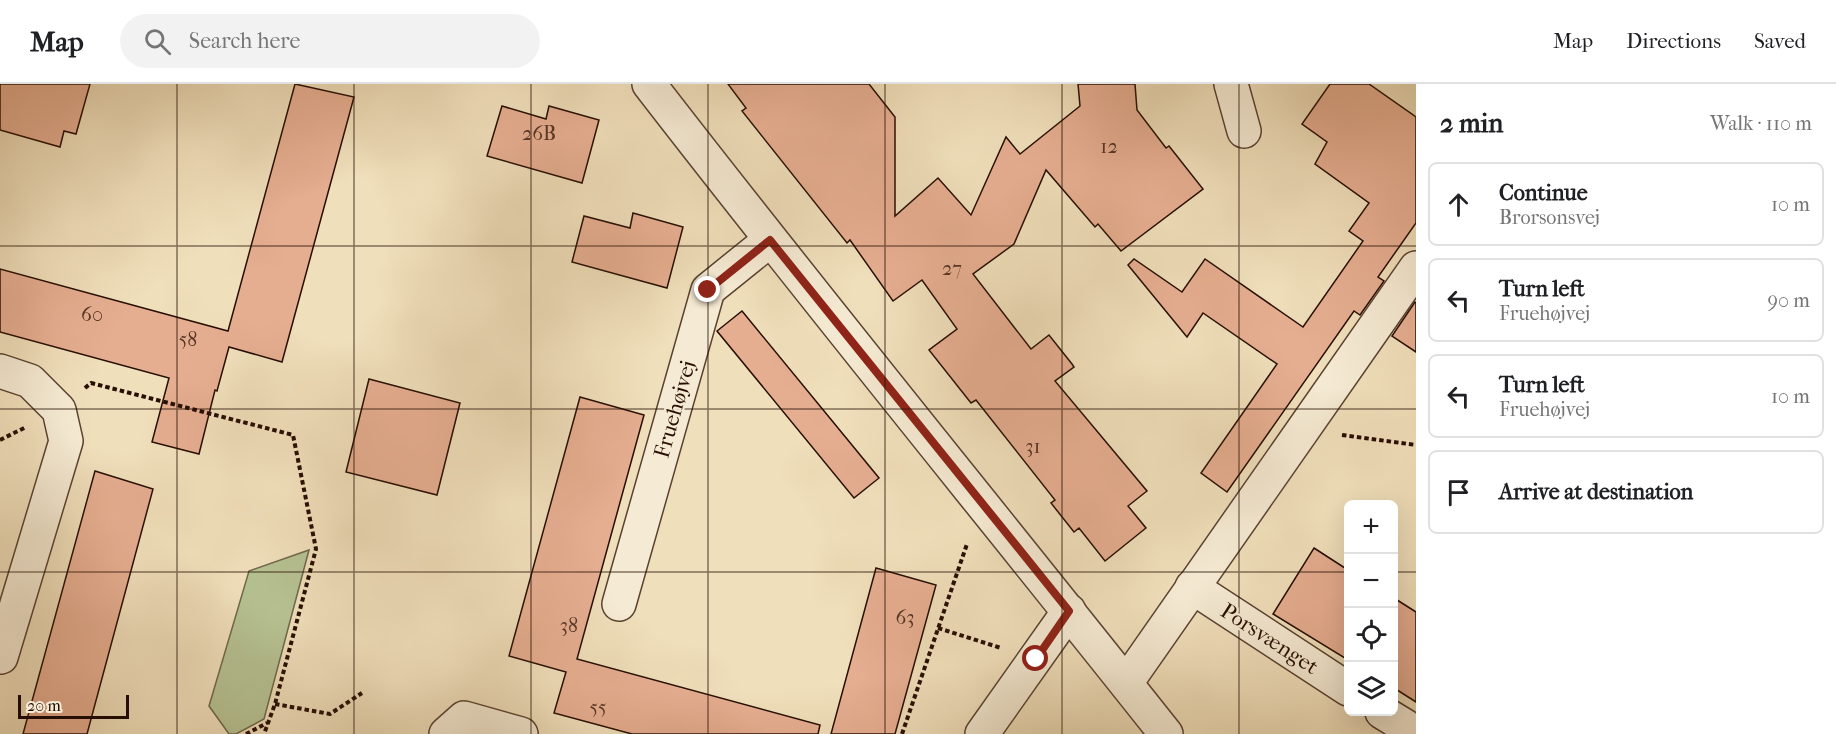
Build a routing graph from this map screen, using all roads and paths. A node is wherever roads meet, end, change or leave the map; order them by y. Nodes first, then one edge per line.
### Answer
1 (649, 84) edge
2 (1231, 84) edge
3 (1244, 131) dead end
4 (770, 240) junction
5 (1416, 268) edge
6 (0, 371) edge
7 (59, 410) junction
8 (1303, 429) junction
9 (0, 440) edge
10 (1416, 445) edge
11 (982, 501) junction
12 (1192, 587) junction
13 (619, 604) dead end
14 (1069, 611) junction
15 (938, 628) junction
16 (1, 657) edge
17 (1036, 659) junction
18 (1126, 683) junction
19 (1344, 686) edge
20 (362, 693) dead end
21 (275, 704) junction
22 (1390, 716) edge
23 (267, 723) junction
24 (246, 734) edge
25 (264, 734) edge
26 (446, 734) edge
27 (521, 734) edge
28 (902, 734) edge
29 (982, 734) edge
30 (1166, 734) edge
31 (1402, 734) edge

1 - 4 street
2 - 3 street
4 - 11 street
4 - 13 street, Fruehøjvej
5 - 8 street
6 - 7 street
7 - 9 path
7 - 16 street
7 - 21 path
8 - 10 path
8 - 12 street
11 - 14 street
11 - 15 path
12 - 18 street
12 - 19 street, Porsvænget
14 - 17 street
14 - 18 street
15 - 17 path
15 - 28 path
17 - 29 street
18 - 30 street
20 - 21 path
21 - 23 path
22 - 31 street
23 - 24 path
23 - 25 path
26 - 27 street

